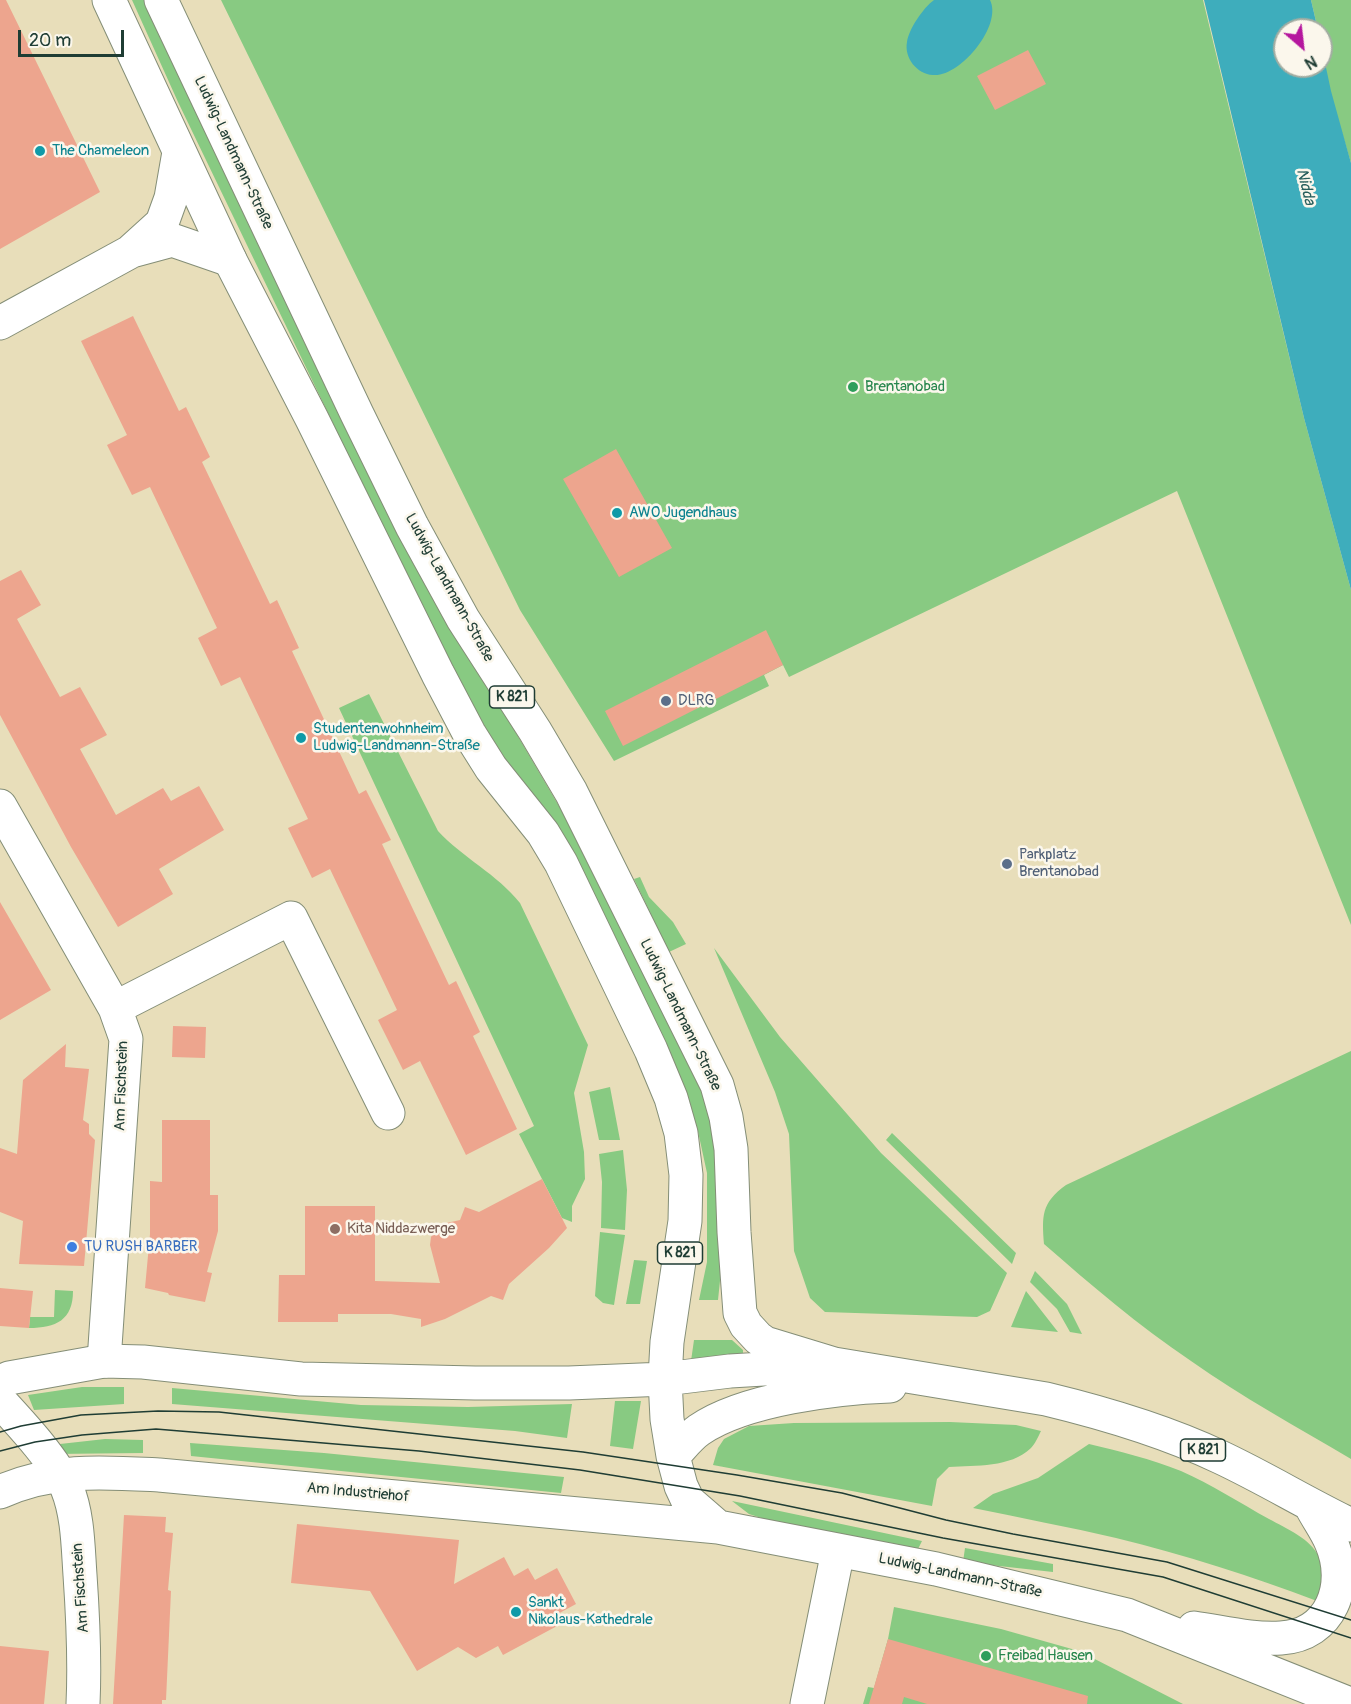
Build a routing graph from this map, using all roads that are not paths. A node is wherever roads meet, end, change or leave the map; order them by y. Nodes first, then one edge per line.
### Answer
1 (109, 0) edge
2 (161, 0) edge
3 (179, 152) junction
4 (130, 252) junction
5 (230, 260) junction
6 (0, 323) edge
7 (0, 806) edge
8 (115, 1008) junction
9 (388, 1113) dead end
10 (104, 1361) junction
11 (834, 1364) junction
12 (665, 1378) junction
13 (0, 1382) edge
14 (940, 1383) junction
15 (0, 1401) edge
16 (673, 1456) junction
17 (60, 1474) junction
18 (0, 1492) edge
19 (1311, 1506) junction
20 (1351, 1525) edge
21 (718, 1527) junction
22 (838, 1551) junction
23 (1127, 1615) junction
24 (1347, 1703) edge
25 (83, 1704) edge
26 (807, 1704) edge

1 - 3 main road, Ludwig-Landmann-Straße / K 821
2 - 11 main road, Ludwig-Landmann-Straße / K 821
3 - 4 main road
3 - 5 main road, Ludwig-Landmann-Straße / K 821
4 - 5 main road
4 - 6 main road
5 - 12 main road, Ludwig-Landmann-Straße / K 821
7 - 8 main road, Am Fischstein
8 - 9 main road
8 - 10 main road, Am Fischstein
10 - 12 main road
10 - 13 main road
11 - 12 main road, Ludwig-Landmann-Straße
11 - 14 main road, Ludwig-Landmann-Straße / K 821
12 - 16 main road, Ludwig-Landmann-Straße / K 821
14 - 16 main road
14 - 19 main road, Ludwig-Landmann-Straße / K 821
15 - 17 main road, Am Fischstein
16 - 21 main road, Ludwig-Landmann-Straße / K 821
17 - 18 main road, Am Industriehof
17 - 21 main road, Am Industriehof
17 - 25 main road, Am Fischstein
19 - 20 main road, Ludwig-Landmann-Straße / K 821
19 - 23 main road
21 - 22 main road, Ludwig-Landmann-Straße / K 821
22 - 23 main road, Ludwig-Landmann-Straße / K 821
22 - 26 main road
23 - 24 main road, Ludwig-Landmann-Straße / K 821

